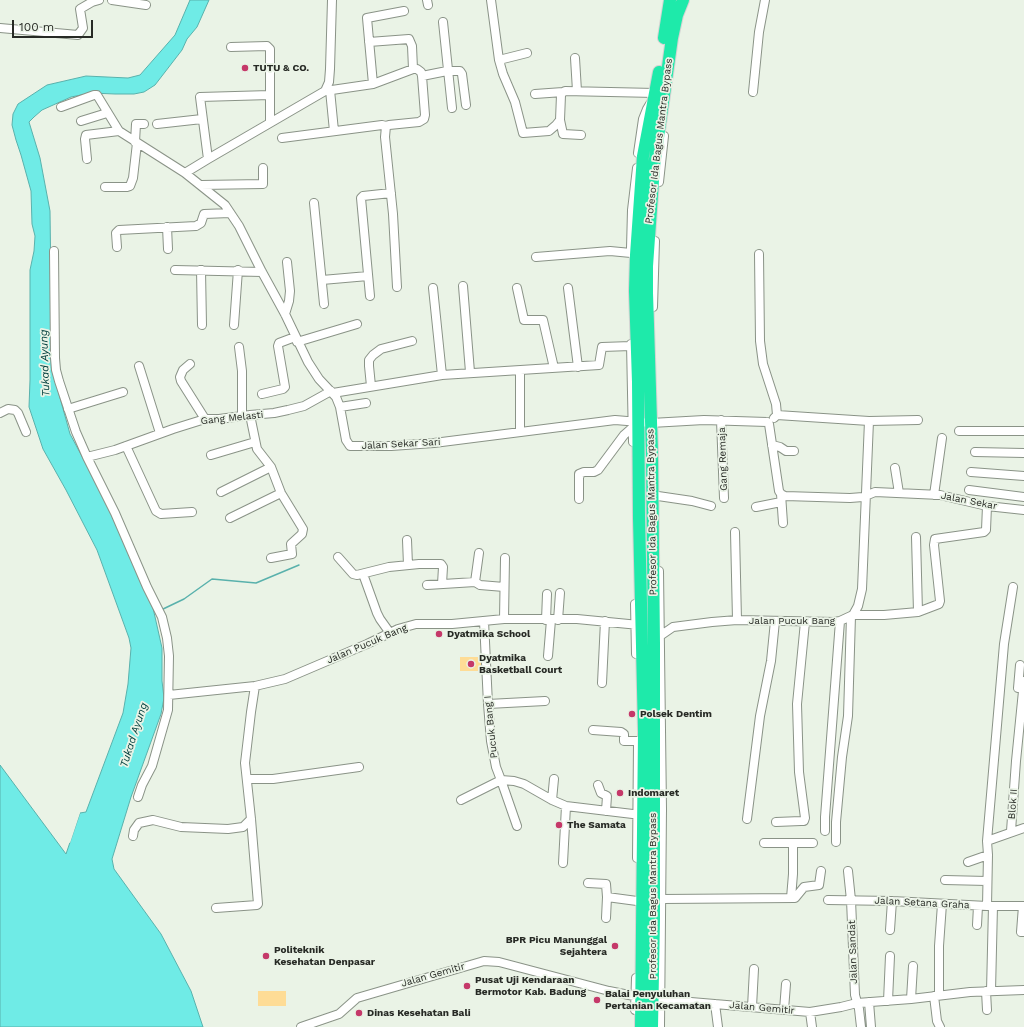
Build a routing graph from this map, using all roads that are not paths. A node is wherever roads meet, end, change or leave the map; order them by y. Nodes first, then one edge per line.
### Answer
1 (100, 0) edge
2 (112, 0) edge
3 (332, 0) edge
4 (491, 0) edge
5 (670, 0) edge
6 (683, 0) edge
7 (765, 0) edge
8 (146, 5) dead end
9 (404, 11) dead end
10 (443, 22) dead end
11 (0, 28) edge
12 (369, 42) junction
13 (231, 48) dead end
14 (527, 53) dead end
15 (575, 58) dead end
16 (499, 60) junction
17 (413, 69) junction
18 (447, 71) junction
19 (422, 76) junction
20 (373, 84) junction
21 (665, 86) junction
22 (328, 90) junction
23 (577, 91) junction
24 (563, 92) junction
25 (753, 92) dead end
26 (535, 94) dead end
27 (270, 95) junction
28 (654, 96) junction
29 (466, 105) dead end
30 (61, 107) dead end
31 (452, 108) dead end
32 (107, 114) junction
33 (202, 119) junction
34 (560, 120) junction
35 (81, 121) dead end
36 (270, 122) junction
37 (144, 124) dead end
38 (157, 124) dead end
39 (386, 126) junction
40 (119, 131) junction
41 (334, 131) junction
42 (581, 135) dead end
43 (282, 138) dead end
44 (136, 143) junction
45 (87, 159) dead end
46 (208, 159) junction
47 (263, 168) dead end
48 (185, 173) junction
49 (201, 185) junction
50 (105, 187) dead end
51 (391, 193) junction
52 (314, 203) dead end
53 (230, 213) junction
54 (167, 227) junction
55 (117, 247) dead end
56 (168, 249) dead end
57 (54, 251) dead end
58 (631, 253) junction
59 (759, 254) dead end
60 (536, 257) dead end
61 (287, 262) dead end
62 (175, 270) dead end
63 (201, 270) junction
64 (238, 270) junction
65 (262, 272) junction
66 (368, 276) junction
67 (322, 280) junction
68 (463, 286) dead end
69 (397, 287) dead end
70 (433, 288) dead end
71 (517, 288) dead end
72 (568, 288) dead end
73 (370, 296) dead end
74 (324, 304) dead end
75 (285, 314) junction
76 (358, 324) dead end
77 (202, 325) dead end
78 (234, 325) dead end
79 (296, 340) junction
80 (412, 341) dead end
81 (631, 346) junction
82 (239, 347) dead end
83 (190, 364) dead end
84 (139, 366) dead end
85 (578, 367) junction
86 (554, 368) junction
87 (520, 371) junction
88 (470, 372) junction
89 (442, 375) junction
90 (371, 386) junction
91 (123, 392) dead end
92 (332, 392) junction
93 (262, 394) dead end
94 (366, 403) dead end
95 (340, 407) junction
96 (68, 409) junction
97 (0, 413) edge
98 (246, 415) junction
99 (776, 415) junction
100 (205, 419) junction
101 (721, 420) junction
102 (918, 420) dead end
103 (869, 421) junction
104 (767, 422) junction
105 (654, 423) junction
106 (634, 424) junction
107 (959, 431) dead end
108 (1024, 431) edge
109 (26, 432) dead end
110 (520, 432) junction
111 (160, 433) junction
112 (942, 438) dead end
113 (255, 442) junction
114 (772, 445) junction
115 (126, 446) junction
116 (794, 452) dead end
117 (975, 452) dead end
118 (1024, 454) edge
119 (211, 455) dead end
120 (87, 457) junction
121 (271, 467) junction
122 (895, 468) dead end
123 (971, 472) dead end
124 (1024, 476) edge
125 (969, 490) dead end
126 (221, 492) dead end
127 (281, 493) junction
128 (899, 493) junction
129 (866, 495) junction
130 (934, 495) junction
131 (658, 496) junction
132 (1024, 497) edge
133 (724, 498) dead end
134 (781, 498) junction
135 (579, 499) dead end
136 (711, 506) dead end
137 (987, 506) junction
138 (756, 507) dead end
139 (1024, 510) edge
140 (192, 512) dead end
141 (230, 518) dead end
142 (783, 523) dead end
143 (735, 532) dead end
144 (916, 537) dead end
145 (407, 540) dead end
146 (479, 553) dead end
147 (338, 557) dead end
148 (271, 558) dead end
149 (505, 558) dead end
150 (408, 565) junction
151 (656, 568) junction
152 (363, 574) junction
153 (475, 582) junction
154 (442, 584) junction
155 (427, 585) dead end
156 (504, 587) junction
157 (1013, 587) dead end
158 (560, 593) dead end
159 (547, 594) dead end
160 (918, 612) junction
161 (852, 616) junction
162 (504, 619) junction
163 (552, 620) junction
164 (737, 620) junction
165 (484, 621) junction
166 (605, 621) junction
167 (775, 621) junction
168 (840, 621) junction
169 (805, 622) junction
170 (638, 625) junction
171 (390, 632) junction
172 (660, 636) junction
173 (548, 656) dead end
174 (1020, 665) dead end
175 (1024, 681) edge
176 (602, 683) dead end
177 (256, 686) junction
178 (648, 689) junction
179 (1021, 694) edge
180 (169, 695) junction
181 (545, 701) dead end
182 (488, 704) junction
183 (593, 730) dead end
184 (638, 741) junction
185 (359, 767) dead end
186 (246, 779) junction
187 (554, 779) dead end
188 (501, 780) junction
189 (598, 785) dead end
190 (138, 797) dead end
191 (461, 800) dead end
192 (552, 800) junction
193 (566, 806) junction
194 (658, 809) junction
195 (606, 811) junction
196 (639, 814) junction
197 (251, 819) junction
198 (747, 819) dead end
199 (776, 822) dead end
200 (517, 826) dead end
201 (1024, 828) edge
202 (825, 831) dead end
203 (1011, 831) junction
204 (133, 836) dead end
205 (986, 841) junction
206 (836, 842) dead end
207 (764, 843) dead end
208 (813, 843) dead end
209 (793, 844) junction
210 (988, 855) junction
211 (968, 862) dead end
212 (563, 864) dead end
213 (821, 871) dead end
214 (848, 871) dead end
215 (946, 880) dead end
216 (987, 881) junction
217 (588, 883) dead end
218 (607, 897) junction
219 (791, 898) junction
220 (662, 899) junction
221 (828, 900) dead end
222 (851, 900) junction
223 (637, 901) junction
224 (892, 901) junction
225 (942, 904) junction
226 (978, 906) junction
227 (990, 906) junction
228 (1023, 906) edge
229 (216, 908) dead end
230 (606, 918) dead end
231 (976, 924) dead end
232 (890, 930) dead end
233 (1024, 932) edge
234 (890, 956) dead end
235 (912, 966) dead end
236 (754, 969) dead end
237 (786, 984) dead end
238 (1024, 990) edge
239 (989, 991) junction
240 (937, 995) junction
241 (638, 997) junction
242 (911, 999) junction
243 (656, 1000) junction
244 (888, 1001) junction
245 (869, 1002) junction
246 (715, 1004) junction
247 (752, 1007) junction
248 (857, 1008) junction
249 (784, 1010) junction
250 (986, 1010) dead end
251 (810, 1012) junction
252 (301, 1027) edge
253 (636, 1027) edge
254 (640, 1027) edge
255 (652, 1027) edge
256 (660, 1027) edge
257 (718, 1027) edge
258 (812, 1027) edge
259 (861, 1027) edge
260 (871, 1027) edge
261 (940, 1027) edge

1 - 11 street
2 - 8 street
3 - 22 street
4 - 16 street
5 - 28 highway, Profesor Ida Bagus Mantra Bypass
6 - 21 highway, Profesor Ida Bagus Mantra Bypass
7 - 25 street
9 - 12 street
10 - 18 street
12 - 17 street
12 - 20 street
13 - 27 street
14 - 16 street
15 - 23 street
16 - 34 street
17 - 19 street
17 - 20 street
18 - 19 street
18 - 29 street
18 - 31 street
19 - 39 street
20 - 22 street
21 - 28 highway
21 - 105 highway, Profesor Ida Bagus Mantra Bypass
22 - 36 street
22 - 41 street
23 - 24 street
23 - 28 street
24 - 26 street
24 - 34 street
27 - 33 street
27 - 36 street
28 - 58 street
28 - 106 highway, Profesor Ida Bagus Mantra Bypass
30 - 32 street, Jalan Sekar Sari
32 - 35 street
32 - 40 street, Jalan Sekar Sari
33 - 38 street
33 - 46 street
34 - 42 street
36 - 46 street
37 - 44 street
39 - 41 street
39 - 51 street
40 - 44 street, Jalan Sekar Sari
40 - 45 street
41 - 43 street
44 - 48 street, Jalan Sekar Sari
44 - 50 street
46 - 48 street
47 - 49 street
48 - 49 street, Jalan Sekar Sari
49 - 53 street, Jalan Sekar Sari
51 - 66 street
51 - 69 street
52 - 67 street
53 - 54 street
53 - 65 street, Jalan Sekar Sari
54 - 55 street
54 - 56 street
57 - 96 street
58 - 60 street
58 - 81 street
59 - 99 street
61 - 75 street
62 - 63 street
63 - 64 street
63 - 77 street
64 - 65 street
64 - 78 street
65 - 75 street, Jalan Sekar Sari
66 - 67 street
66 - 73 street
67 - 74 street
68 - 88 street
70 - 89 street
71 - 86 street
72 - 85 street
75 - 79 street, Jalan Sekar Sari
76 - 79 street
79 - 92 street, Jalan Sekar Sari
79 - 93 street
80 - 90 street
81 - 85 street, Gang Melasti
81 - 106 street
82 - 98 street
83 - 100 street
84 - 111 street
85 - 86 street, Gang Melasti
86 - 87 street, Gang Melasti
87 - 88 street, Gang Melasti
87 - 110 street
88 - 89 street, Gang Melasti
89 - 90 street, Gang Melasti
90 - 92 street, Gang Melasti
91 - 96 street
92 - 95 street, Jalan Sekar Sari
92 - 98 street, Gang Melasti
94 - 95 street
95 - 110 street, Jalan Sekar Sari
96 - 120 street
97 - 109 street
98 - 100 street, Gang Melasti
98 - 113 street
99 - 103 street
99 - 104 street
100 - 111 street, Gang Melasti
101 - 104 street, Jalan Sekar Sari
101 - 105 street, Jalan Sekar Sari
101 - 133 street, Gang Remaja
102 - 103 street
103 - 129 street
104 - 114 street
105 - 106 street, Jalan Sekar Sari
105 - 131 street
105 - 151 highway, Profesor Ida Bagus Mantra Bypass
106 - 110 street, Jalan Sekar Sari
106 - 135 street
106 - 170 highway, Profesor Ida Bagus Mantra Bypass
107 - 108 street
111 - 115 street, Gang Melasti
112 - 130 street
113 - 119 street
113 - 121 street
114 - 116 street
114 - 134 street
115 - 120 street, Gang Melasti
115 - 140 street
117 - 118 street
120 - 180 street
121 - 126 street
121 - 127 street
122 - 128 street
123 - 124 street
125 - 132 street
127 - 141 street
127 - 148 street
128 - 129 street, Jalan Sekar
128 - 130 street, Jalan Sekar
129 - 134 street, Jalan Sekar
129 - 161 street
130 - 137 street, Jalan Sekar
131 - 136 street
131 - 151 street
134 - 138 street, Jalan Sekar
134 - 142 street
137 - 139 street, Jalan Sekar
137 - 160 street
143 - 164 street
144 - 160 street
145 - 150 street
146 - 153 street
147 - 152 street
149 - 156 street
150 - 152 street
150 - 154 street
151 - 172 street
151 - 178 highway, Profesor Ida Bagus Mantra Bypass
152 - 171 street
153 - 154 street
153 - 156 street
154 - 155 street
156 - 162 street
157 - 205 street
158 - 163 street
159 - 163 street
160 - 161 street
161 - 168 street, Jalan Pucuk Bang
161 - 206 street
162 - 163 street, Jalan Pucuk Bang
162 - 165 street, Jalan Pucuk Bang
163 - 166 street, Jalan Pucuk Bang
163 - 173 street
164 - 167 street, Jalan Pucuk Bang
164 - 172 street, Jalan Pucuk Bang
165 - 171 street, Jalan Pucuk Bang
165 - 182 street, Pucuk Bang I
166 - 170 street, Jalan Pucuk Bang
166 - 176 street
167 - 169 street, Jalan Pucuk Bang
167 - 198 street
168 - 169 street, Jalan Pucuk Bang
168 - 202 street
169 - 199 street
170 - 178 highway, Profesor Ida Bagus Mantra Bypass
170 - 184 street
171 - 177 street, Jalan Pucuk Bang
172 - 194 street
174 - 179 street
175 - 179 street, Blok II
177 - 180 street, Jalan Pucuk Bang
177 - 186 street
178 - 194 highway, Profesor Ida Bagus Mantra Bypass
178 - 196 highway, Profesor Ida Bagus Mantra Bypass
179 - 203 street, Blok II
180 - 190 street
181 - 182 street
182 - 188 street, Pucuk Bang I
183 - 184 street
184 - 196 street
185 - 186 street
186 - 197 street
187 - 192 street
188 - 191 street
188 - 192 street
188 - 200 street, Pucuk Bang I
189 - 195 street
192 - 193 street
193 - 195 street
193 - 212 street
194 - 220 street
194 - 243 highway, Profesor Ida Bagus Mantra Bypass
195 - 196 street
196 - 223 street
196 - 241 highway, Profesor Ida Bagus Mantra Bypass
197 - 204 street
197 - 229 street
201 - 203 street
203 - 205 street
205 - 210 street
207 - 209 street
208 - 209 street
209 - 219 street
210 - 211 street
210 - 216 street
213 - 219 street
214 - 222 street, Jalan Sandat
215 - 216 street
216 - 227 street
217 - 218 street
218 - 223 street
218 - 230 street
219 - 220 street
220 - 243 street
221 - 222 street, Jalan Setana Graha
222 - 224 street, Jalan Setana Graha
222 - 248 street, Jalan Sandat
223 - 241 street
224 - 225 street, Jalan Setana Graha
224 - 232 street
225 - 226 street, Jalan Setana Graha
225 - 240 street
226 - 227 street, Jalan Setana Graha
226 - 231 street
227 - 228 street
227 - 239 street
228 - 233 street
234 - 244 street
235 - 242 street
236 - 247 street
237 - 249 street
238 - 239 street, Jalan Gemitir
239 - 240 street, Jalan Gemitir
239 - 250 street
240 - 242 street, Jalan Gemitir
240 - 261 street
241 - 243 street, Jalan Gemitir
241 - 252 street, Jalan Gemitir
241 - 253 street
241 - 254 highway, Profesor Ida Bagus Mantra Bypass
242 - 244 street, Jalan Gemitir
243 - 246 street, Jalan Gemitir
243 - 255 highway, Profesor Ida Bagus Mantra Bypass
243 - 256 street
244 - 245 street, Jalan Gemitir
245 - 248 street, Jalan Gemitir
245 - 260 street
246 - 247 street, Jalan Gemitir
246 - 257 street
247 - 249 street, Jalan Gemitir
248 - 251 street, Jalan Gemitir
248 - 259 street, Jalan Sandat
249 - 251 street, Jalan Gemitir
251 - 258 street

